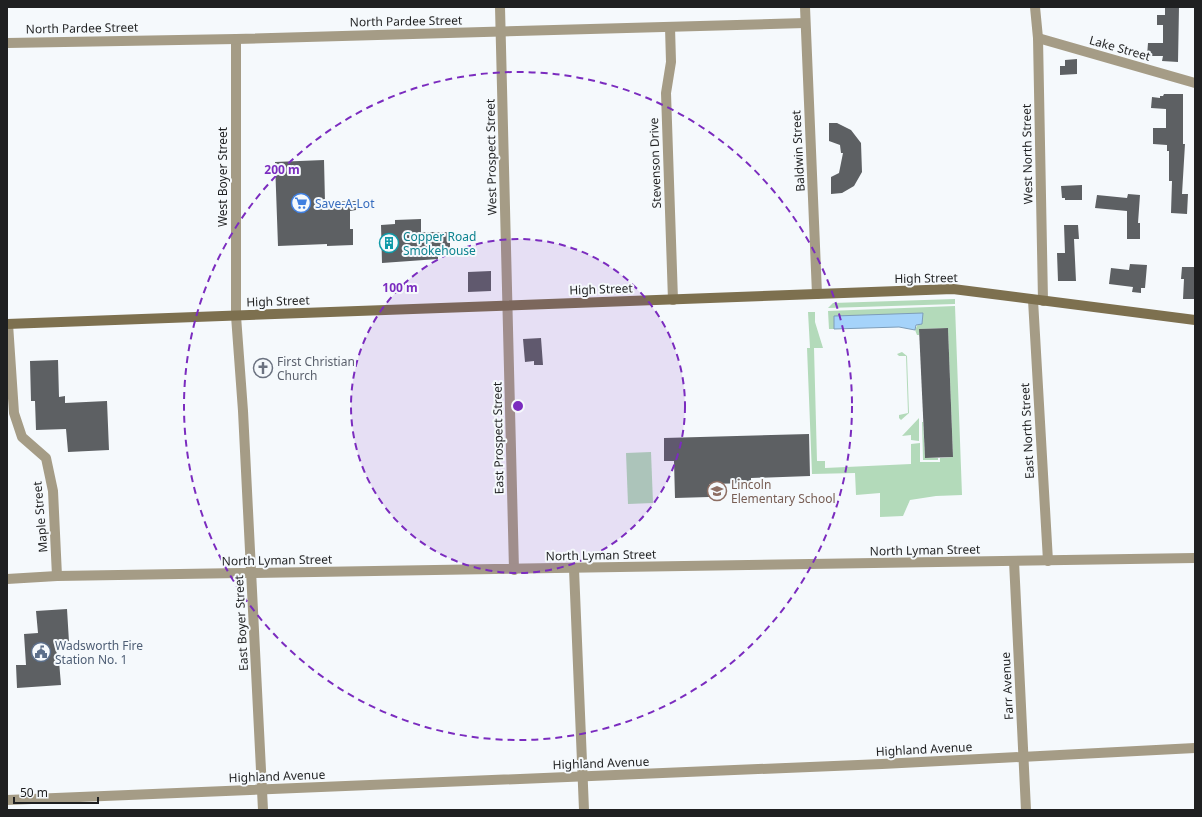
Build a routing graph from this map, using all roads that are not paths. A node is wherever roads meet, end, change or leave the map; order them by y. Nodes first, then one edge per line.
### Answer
1 (500, 7) edge
2 (805, 7) edge
3 (1036, 7) edge
4 (805, 23) junction
5 (670, 26) junction
6 (501, 32) junction
7 (1038, 38) junction
8 (236, 39) junction
9 (7, 43) edge
10 (1195, 83) edge
11 (817, 294) junction
12 (673, 300) junction
13 (1038, 300) junction
14 (508, 306) junction
15 (236, 316) junction
16 (1195, 320) edge
17 (7, 324) edge
18 (1195, 558) edge
19 (1014, 561) junction
20 (1048, 561) junction
21 (574, 569) junction
22 (514, 570) junction
23 (251, 573) junction
24 (57, 576) junction
25 (7, 580) edge
26 (1195, 748) edge
27 (1024, 757) junction
28 (583, 777) junction
29 (262, 790) junction
30 (7, 800) edge
31 (263, 810) edge
32 (584, 810) edge
33 (1026, 810) edge

1 - 6 street, West Prospect Street
2 - 4 street, Baldwin Street
3 - 7 street, West North Street
4 - 5 street, North Pardee Street
4 - 11 street, Baldwin Street
5 - 6 street, North Pardee Street
5 - 12 street, Stevenson Drive
6 - 8 street, North Pardee Street
6 - 14 street, West Prospect Street
7 - 10 street, Lake Street
7 - 13 street, West North Street
8 - 9 street, North Pardee Street
8 - 15 street, West Boyer Street
11 - 12 main road, High Street
11 - 13 main road, High Street
12 - 14 main road, High Street
13 - 16 main road, High Street
13 - 20 street, East North Street
14 - 15 main road, High Street
14 - 22 street, East Prospect Street
15 - 17 main road, High Street
15 - 23 street, East Boyer Street
17 - 24 street, Maple Street
18 - 20 street, North Lyman Street
19 - 20 street, North Lyman Street
19 - 21 street, North Lyman Street
19 - 27 street, Farr Avenue
21 - 22 street, North Lyman Street
21 - 28 street
22 - 23 street, North Lyman Street
23 - 24 street, North Lyman Street
23 - 29 street, East Boyer Street
24 - 25 street, North Lyman Street
26 - 27 street, Highland Avenue
27 - 28 street, Highland Avenue
27 - 33 street, Farr Avenue
28 - 29 street, Highland Avenue
28 - 32 street
29 - 30 street, Highland Avenue
29 - 31 street, East Boyer Street

